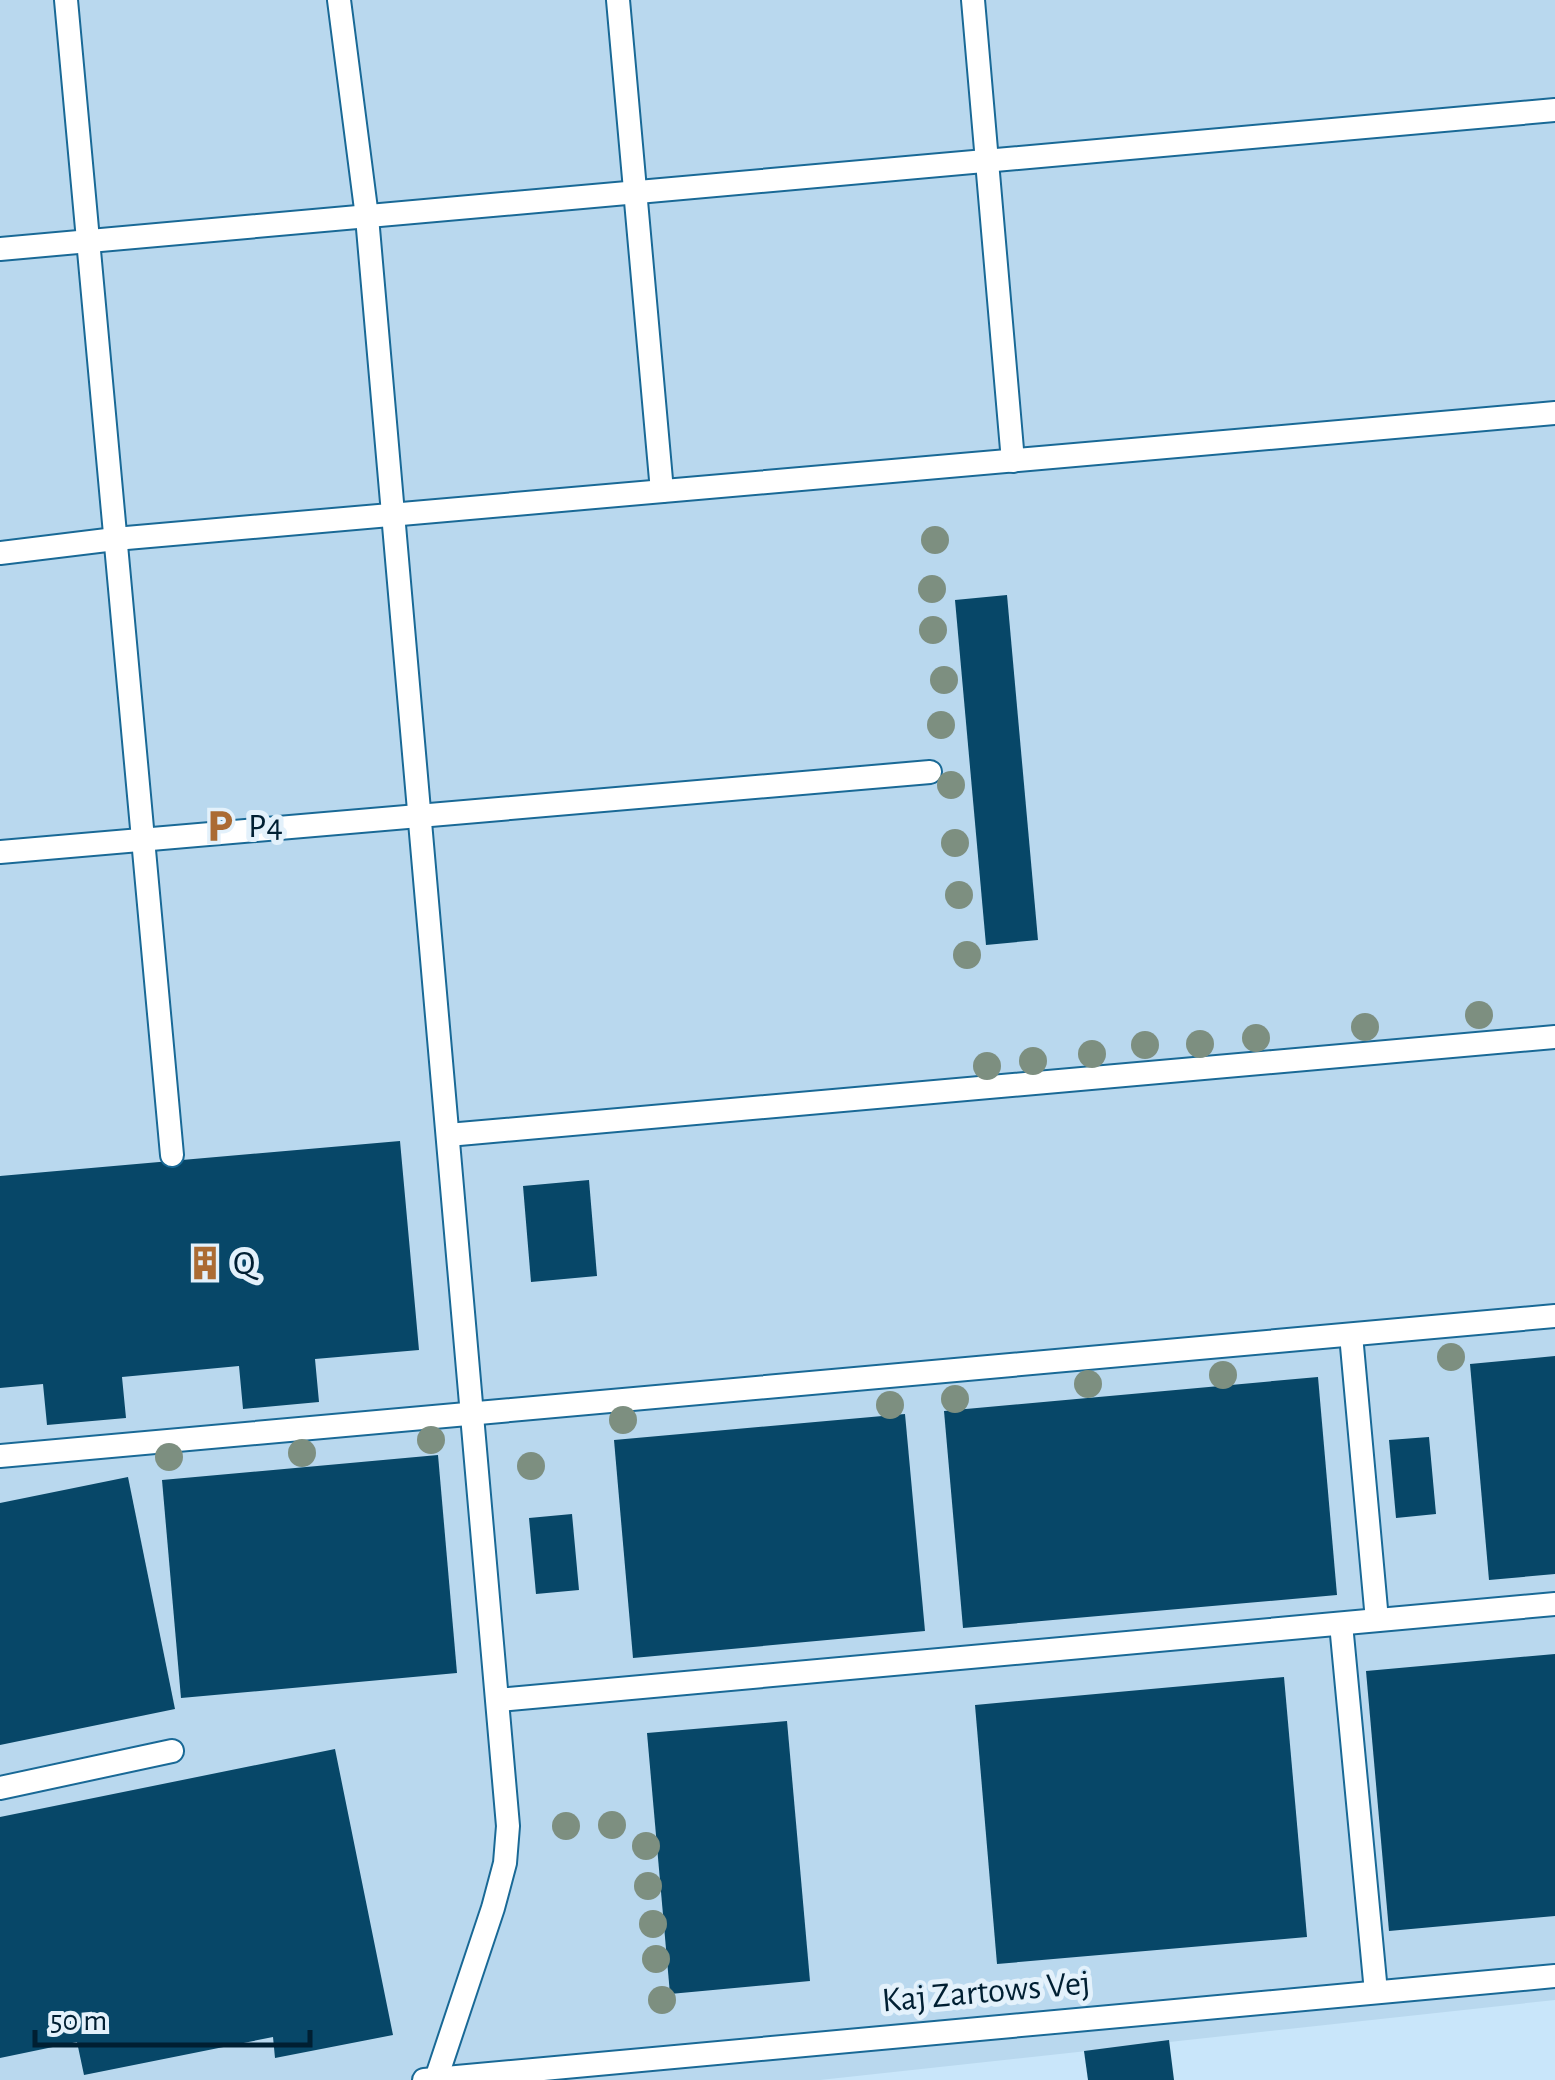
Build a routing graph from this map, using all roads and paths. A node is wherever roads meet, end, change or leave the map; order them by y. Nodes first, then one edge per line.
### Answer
1 (66, 0) edge
2 (340, 0) edge
3 (618, 0) edge
4 (973, 0) edge
5 (1555, 110) edge
6 (987, 162) junction
7 (635, 193) junction
8 (367, 217) junction
9 (88, 242) junction
10 (0, 250) edge
11 (1555, 413) edge
12 (1013, 461) junction
13 (662, 491) junction
14 (393, 515) junction
15 (116, 539) junction
16 (0, 553) edge
17 (930, 772) dead end
18 (420, 816) junction
19 (143, 840) junction
20 (0, 852) edge
21 (1555, 1037) edge
22 (448, 1136) junction
23 (172, 1154) dead end
24 (1555, 1316) edge
25 (1351, 1334) junction
26 (472, 1414) junction
27 (0, 1456) edge
28 (1555, 1604) edge
29 (1377, 1620) junction
30 (1341, 1624) junction
31 (498, 1700) junction
32 (172, 1751) dead end
33 (0, 1788) edge
34 (1555, 1976) edge
35 (1376, 1992) junction
36 (663, 2069) edge
37 (436, 2079) edge
38 (424, 2080) edge

1 - 9 lane
2 - 8 lane
3 - 7 lane
4 - 6 lane
5 - 6 lane
6 - 7 lane
6 - 12 lane
7 - 8 lane
7 - 13 lane
8 - 9 lane
8 - 14 lane
9 - 10 lane
9 - 15 lane
11 - 12 lane
12 - 13 lane
13 - 14 lane
14 - 15 lane
14 - 18 lane
15 - 16 lane
15 - 19 lane
17 - 18 lane
18 - 19 lane
18 - 22 lane
19 - 20 lane
19 - 23 lane
21 - 22 lane
22 - 26 lane
24 - 25 lane
25 - 26 lane
25 - 29 lane
26 - 27 lane
26 - 31 lane
28 - 29 lane
29 - 30 lane
30 - 31 lane
30 - 35 lane
31 - 37 lane
32 - 33 lane
34 - 35 lane, Kaj Zartows Vej
35 - 36 lane, Kaj Zartows Vej
36 - 37 lane, Kaj Zartows Vej
37 - 38 lane, Kaj Zartows Vej

